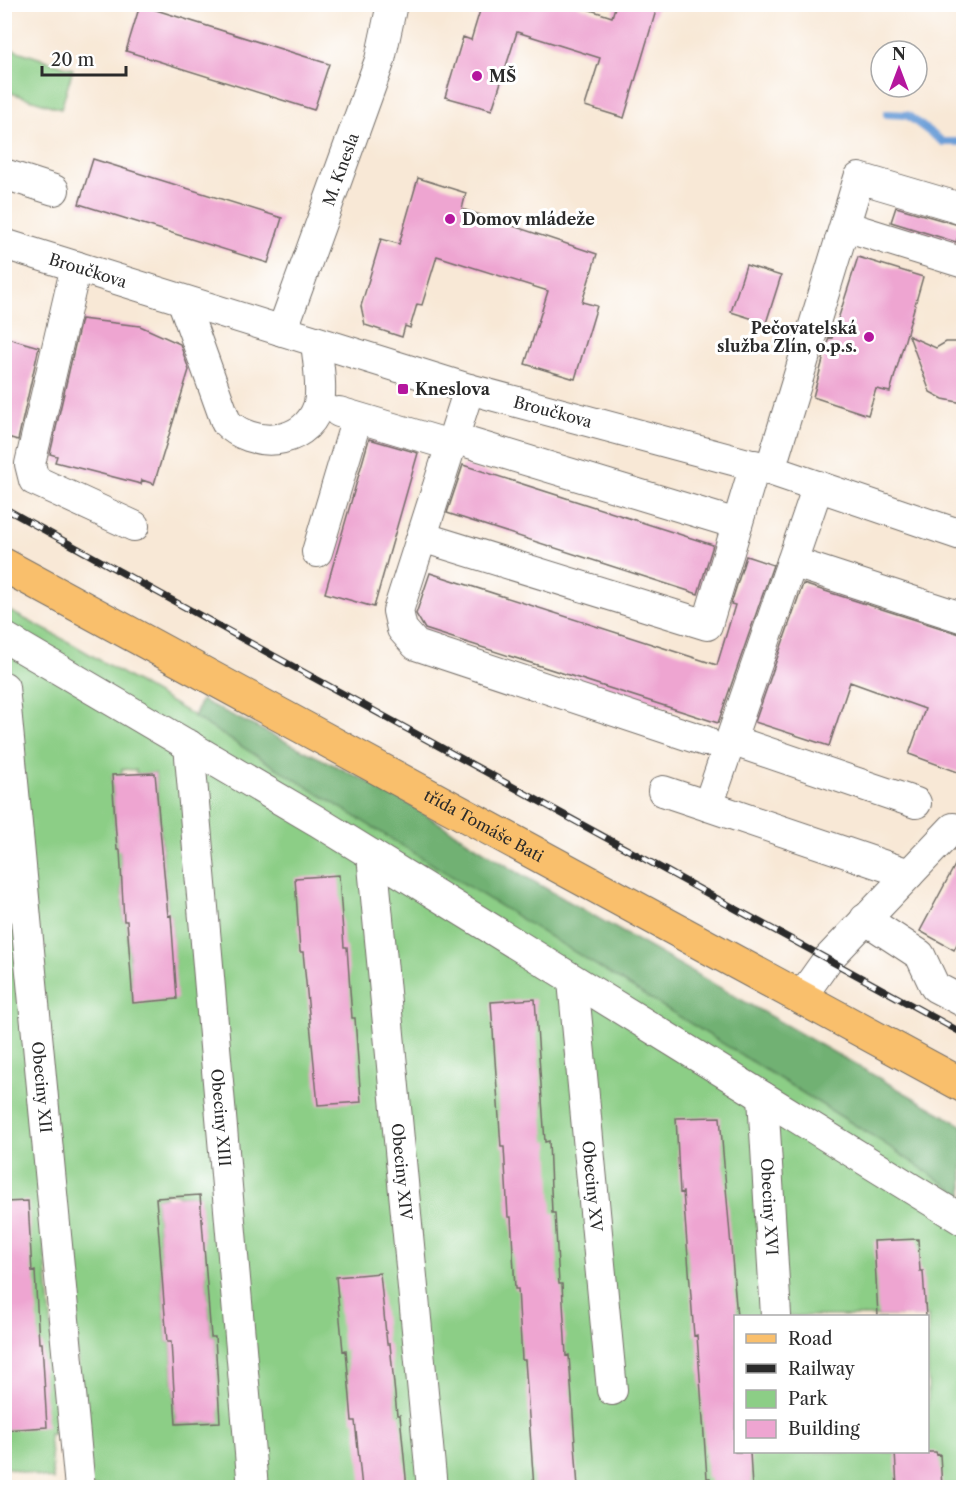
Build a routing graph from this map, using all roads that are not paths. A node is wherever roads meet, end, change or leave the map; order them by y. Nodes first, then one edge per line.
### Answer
1 (392, 4) edge
2 (4, 174) edge
3 (54, 190) dead end
4 (963, 208) edge
5 (844, 226) junction
6 (4, 244) edge
7 (963, 263) edge
8 (76, 266) junction
9 (183, 302) junction
10 (282, 331) junction
11 (316, 343) junction
12 (469, 389) junction
13 (318, 406) junction
14 (357, 418) junction
15 (452, 442) junction
16 (762, 467) junction
17 (818, 486) junction
18 (737, 524) junction
19 (134, 526) dead end
20 (963, 536) edge
21 (422, 537) junction
22 (317, 552) dead end
23 (792, 562) junction
24 (4, 565) edge
25 (963, 618) edge
26 (4, 637) edge
27 (4, 687) edge
28 (718, 740) junction
29 (189, 745) junction
30 (663, 791) dead end
31 (916, 803) dead end
32 (708, 806) junction
33 (963, 833) edge
34 (372, 855) junction
35 (909, 874) junction
36 (865, 919) junction
37 (573, 981) junction
38 (801, 997) junction
39 (963, 1002) edge
40 (963, 1086) edge
41 (763, 1096) junction
42 (963, 1221) edge
43 (776, 1315) edge
44 (612, 1390) dead end
45 (80, 1488) edge
46 (253, 1488) edge
47 (432, 1488) edge

1 - 10 street, M. Knesla
2 - 3 street
4 - 5 street
5 - 7 street
5 - 16 street
6 - 8 street, Broučkova
8 - 9 street, Broučkova
8 - 19 street
9 - 10 street, Broučkova
9 - 13 street
10 - 11 street, Broučkova
11 - 12 street, Broučkova
11 - 13 street
12 - 15 street
12 - 16 street, Broučkova
13 - 14 street
14 - 15 street
14 - 22 street
15 - 18 street
15 - 21 street
16 - 17 street, Broučkova
16 - 18 street
17 - 20 street, Broučkova
17 - 23 street
18 - 21 street
21 - 28 street
23 - 25 street
23 - 28 street
24 - 38 main road, třída Tomáše Bati
26 - 29 street
27 - 45 street, Obeciny XII
28 - 31 street
28 - 32 street
29 - 34 street
29 - 46 street, Obeciny XIII
30 - 32 street
32 - 35 street
33 - 35 street
34 - 37 street
34 - 47 street, Obeciny XIV
35 - 36 street
36 - 38 street
36 - 39 street
37 - 41 street
37 - 44 street, Obeciny XV
38 - 40 main road, třída Tomáše Bati
41 - 42 street
41 - 43 street, Obeciny XVI

